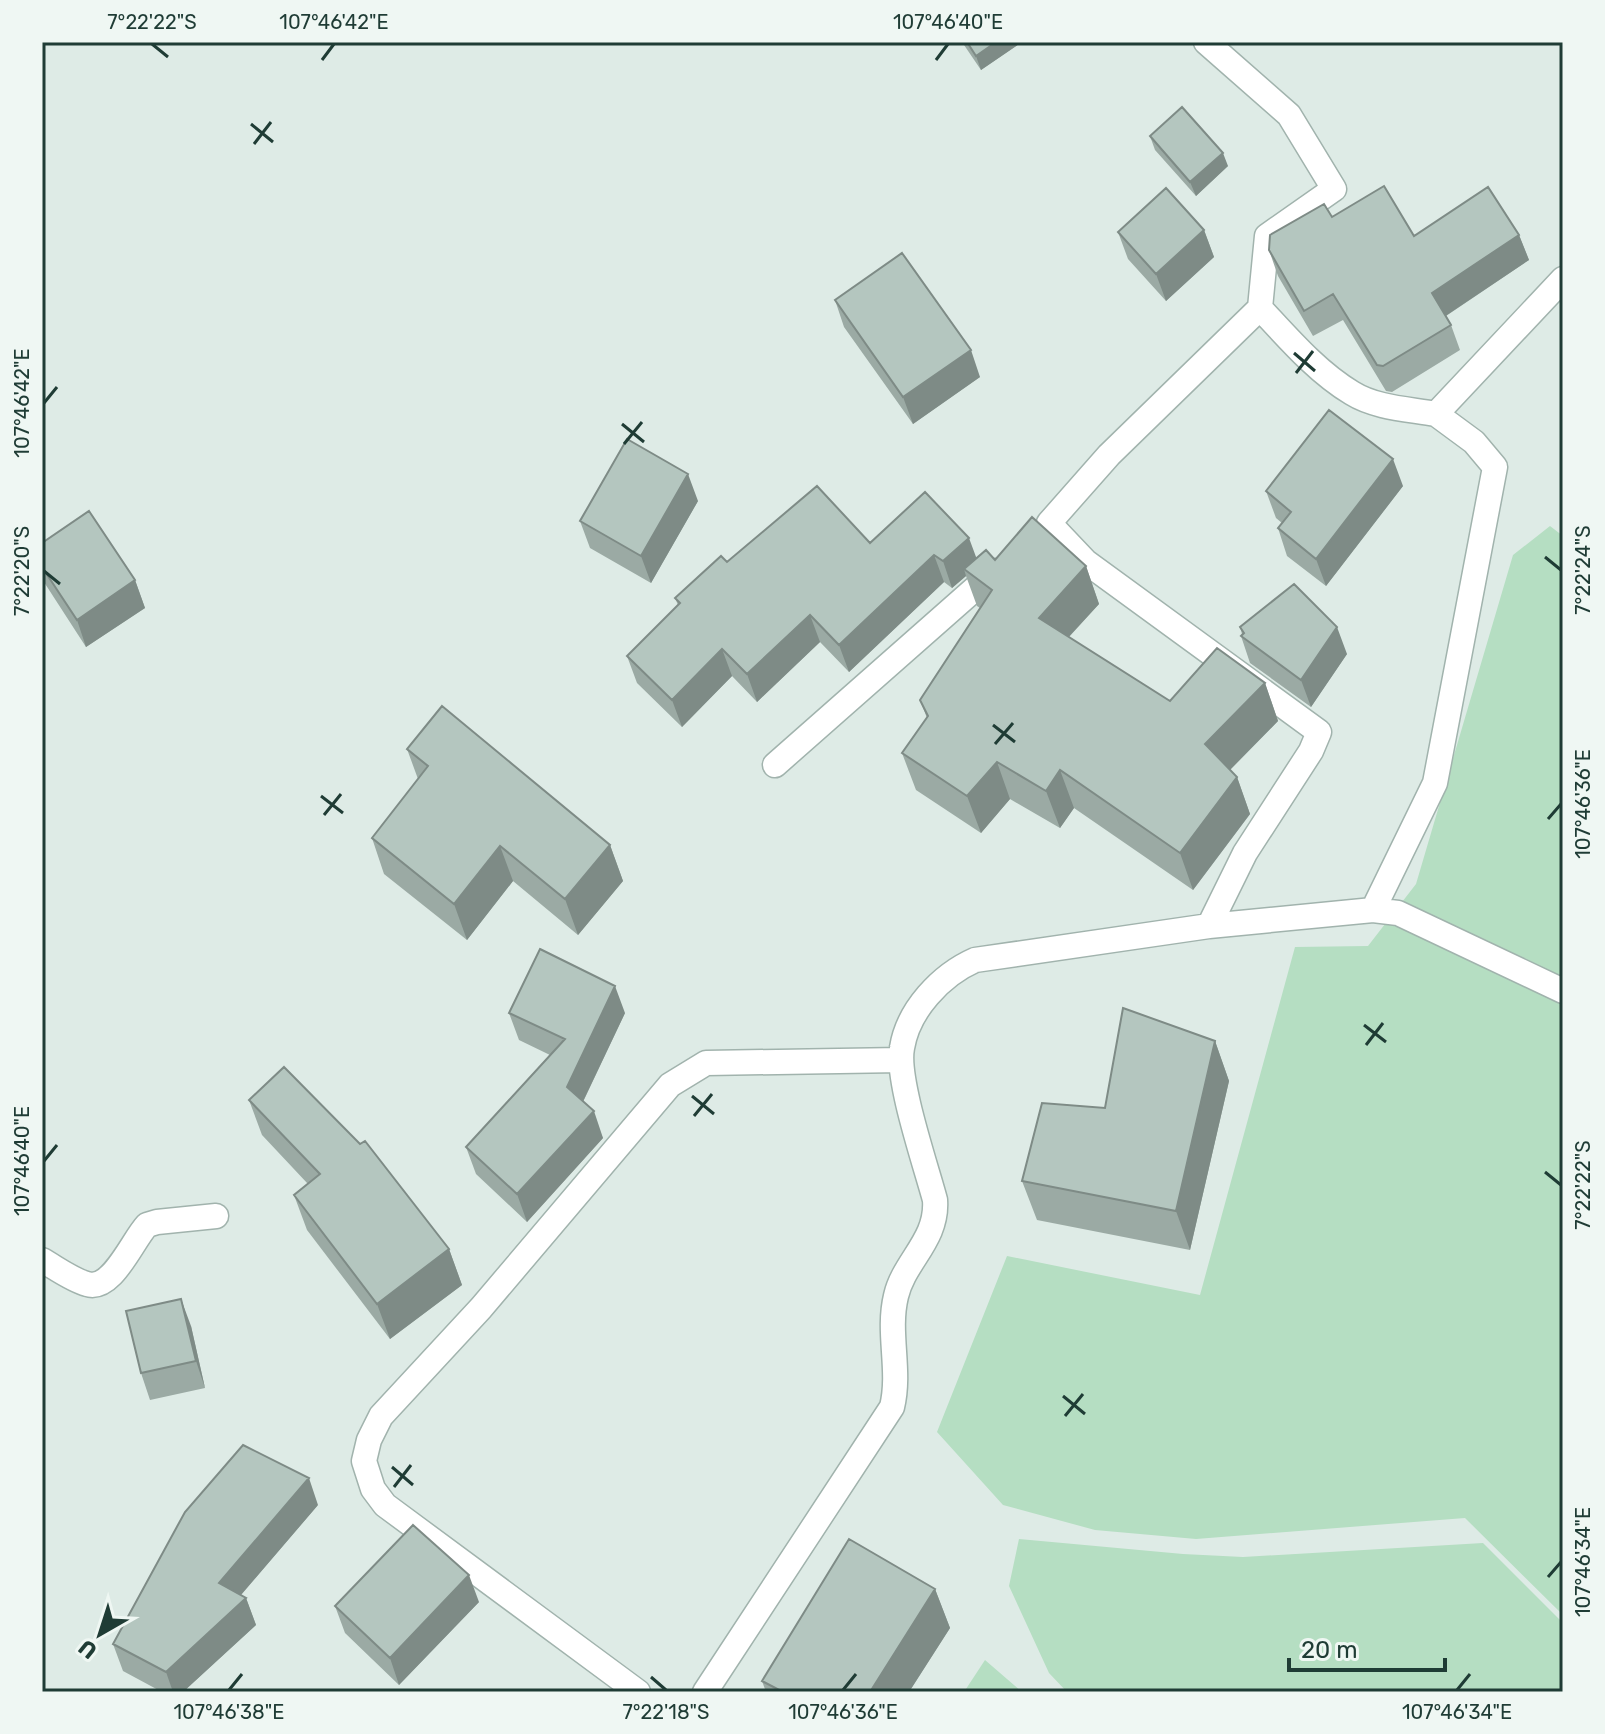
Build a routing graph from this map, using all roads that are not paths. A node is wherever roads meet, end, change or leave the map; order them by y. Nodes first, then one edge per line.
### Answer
1 (1206, 42) edge
2 (1563, 279) edge
3 (1260, 308) junction
4 (1436, 414) junction
5 (1014, 555) edge
6 (775, 765) dead end
7 (1373, 910) junction
8 (1209, 926) junction
9 (1556, 989) edge
10 (901, 1060) junction
11 (216, 1216) dead end
12 (42, 1260) edge
13 (638, 1692) edge
14 (705, 1692) edge

1 - 3 street
2 - 4 street
3 - 4 street
3 - 8 street
4 - 7 street
5 - 6 street
7 - 8 street
7 - 9 street
8 - 10 street
10 - 13 street
10 - 14 street
11 - 12 street

